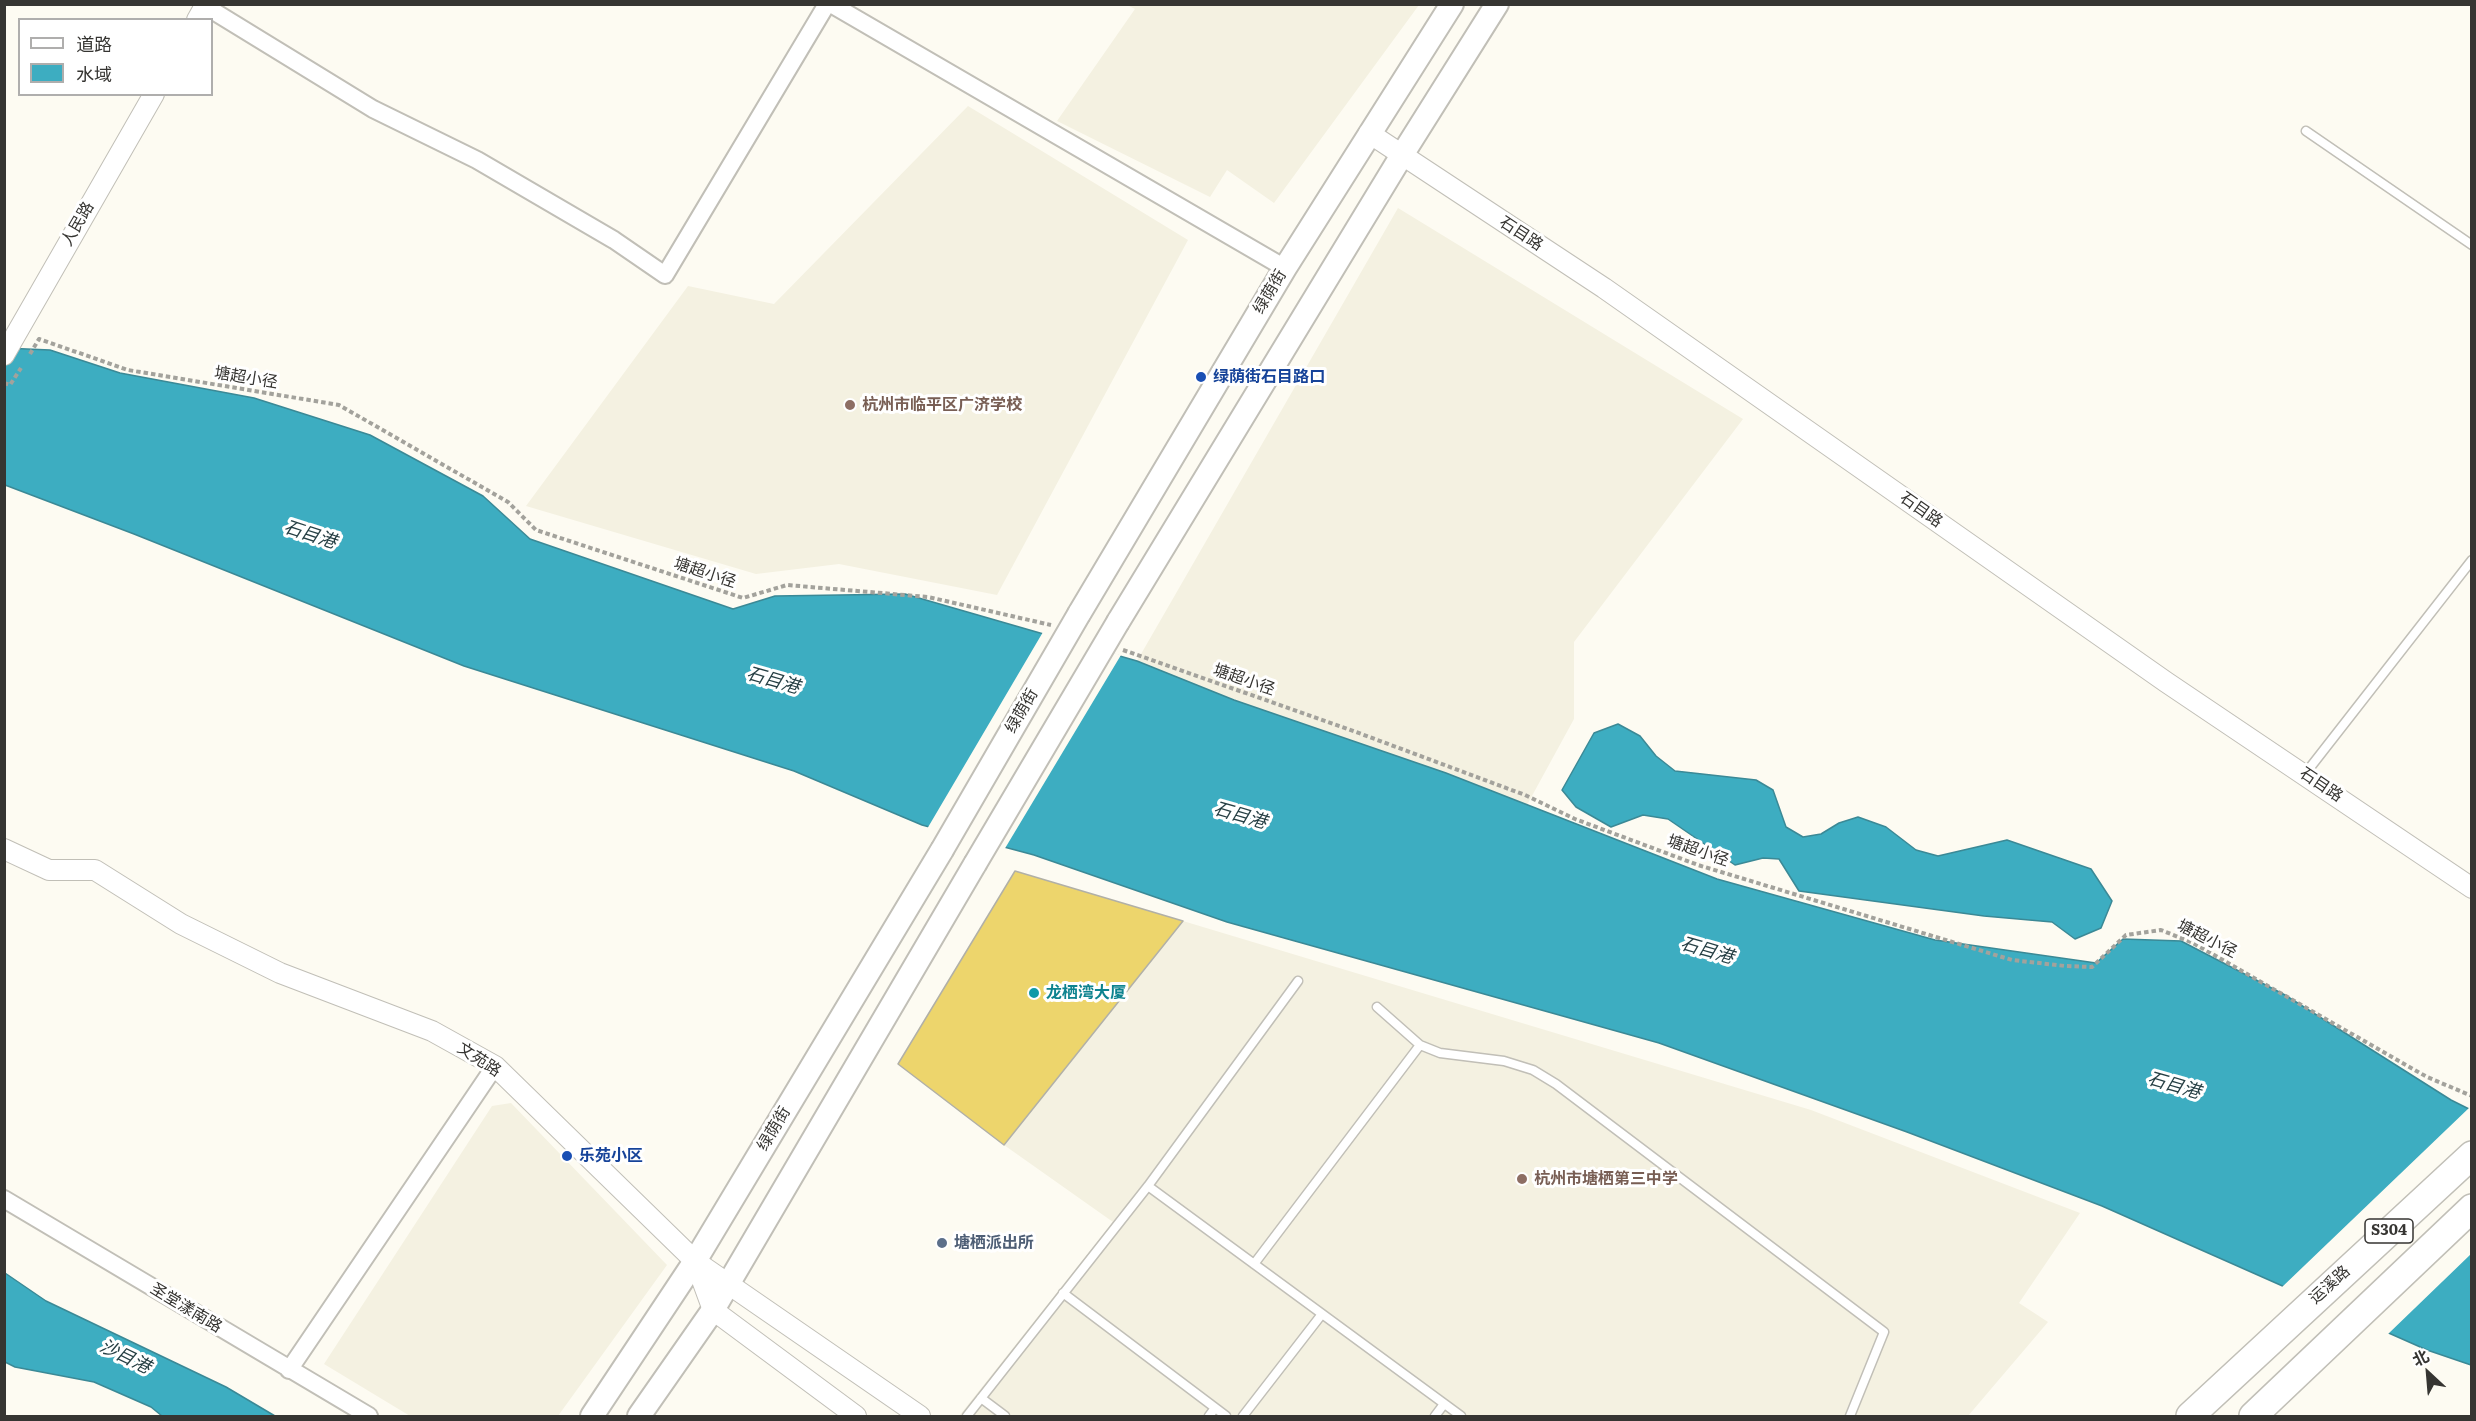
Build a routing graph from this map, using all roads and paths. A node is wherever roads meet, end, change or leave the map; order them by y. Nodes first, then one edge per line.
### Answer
1 (826, 4) edge
2 (831, 4) edge
3 (1452, 4) edge
4 (1497, 4) edge
5 (203, 10) edge
6 (153, 96) edge
7 (2306, 131) dead end
8 (1369, 133) junction
9 (1402, 155) junction
10 (2472, 245) edge
11 (1285, 268) junction
12 (4, 355) edge
13 (27, 358) dead end
14 (22, 367) dead end
15 (4, 383) edge
16 (2472, 560) edge
17 (1060, 628) dead end
18 (1113, 647) dead end
19 (2305, 774) junction
20 (4, 849) edge
21 (2472, 888) edge
22 (1298, 981) dead end
23 (1377, 1007) dead end
24 (1420, 1045) junction
25 (495, 1066) junction
26 (2472, 1096) edge
27 (2472, 1155) edge
28 (1148, 1186) junction
29 (4, 1199) edge
30 (2472, 1209) edge
31 (695, 1262) junction
32 (1254, 1264) junction
33 (728, 1284) junction
34 (1064, 1293) junction
35 (713, 1310) junction
36 (1322, 1314) junction
37 (289, 1370) junction
38 (981, 1398) junction
39 (1444, 1404) junction
40 (1215, 1408) junction
41 (369, 1416) edge
42 (592, 1416) edge
43 (639, 1416) edge
44 (856, 1416) edge
45 (920, 1416) edge
46 (967, 1416) edge
47 (1005, 1416) edge
48 (1209, 1416) edge
49 (1226, 1416) edge
50 (1243, 1416) edge
51 (1435, 1416) edge
52 (1461, 1416) edge
53 (1850, 1416) edge
54 (2190, 1416) edge
55 (2253, 1416) edge

1 - 5 street
2 - 11 street
3 - 8 main road, 绿荫街
4 - 9 main road
6 - 12 street, 人民路
7 - 10 lane
8 - 9 street, 石目路
8 - 11 main road, 绿荫街
9 - 19 street, 石目路
9 - 33 main road, bridge
11 - 31 main road, 绿荫街, bridge
13 - 17 path, 塘超小径
14 - 15 path
16 - 19 lane
18 - 26 path, 塘超小径
19 - 21 street, 石目路
20 - 25 street, 文苑路
22 - 28 lane
23 - 24 lane
24 - 32 lane
24 - 53 lane
25 - 31 street, 文苑路
25 - 37 street
27 - 54 highway, 运溪路 / S304
28 - 32 lane
28 - 34 lane
29 - 37 street, 圣堂漾南路
30 - 55 highway, S304
31 - 33 street
31 - 35 street, 文苑路
31 - 42 main road, 绿荫街
32 - 36 lane
33 - 35 main road
33 - 45 street
34 - 38 lane
34 - 40 lane
35 - 43 main road
35 - 44 street
36 - 39 lane
36 - 50 lane
37 - 41 street, 圣堂漾南路
38 - 46 lane
38 - 47 lane
39 - 51 lane
39 - 52 lane
40 - 48 lane
40 - 49 lane

